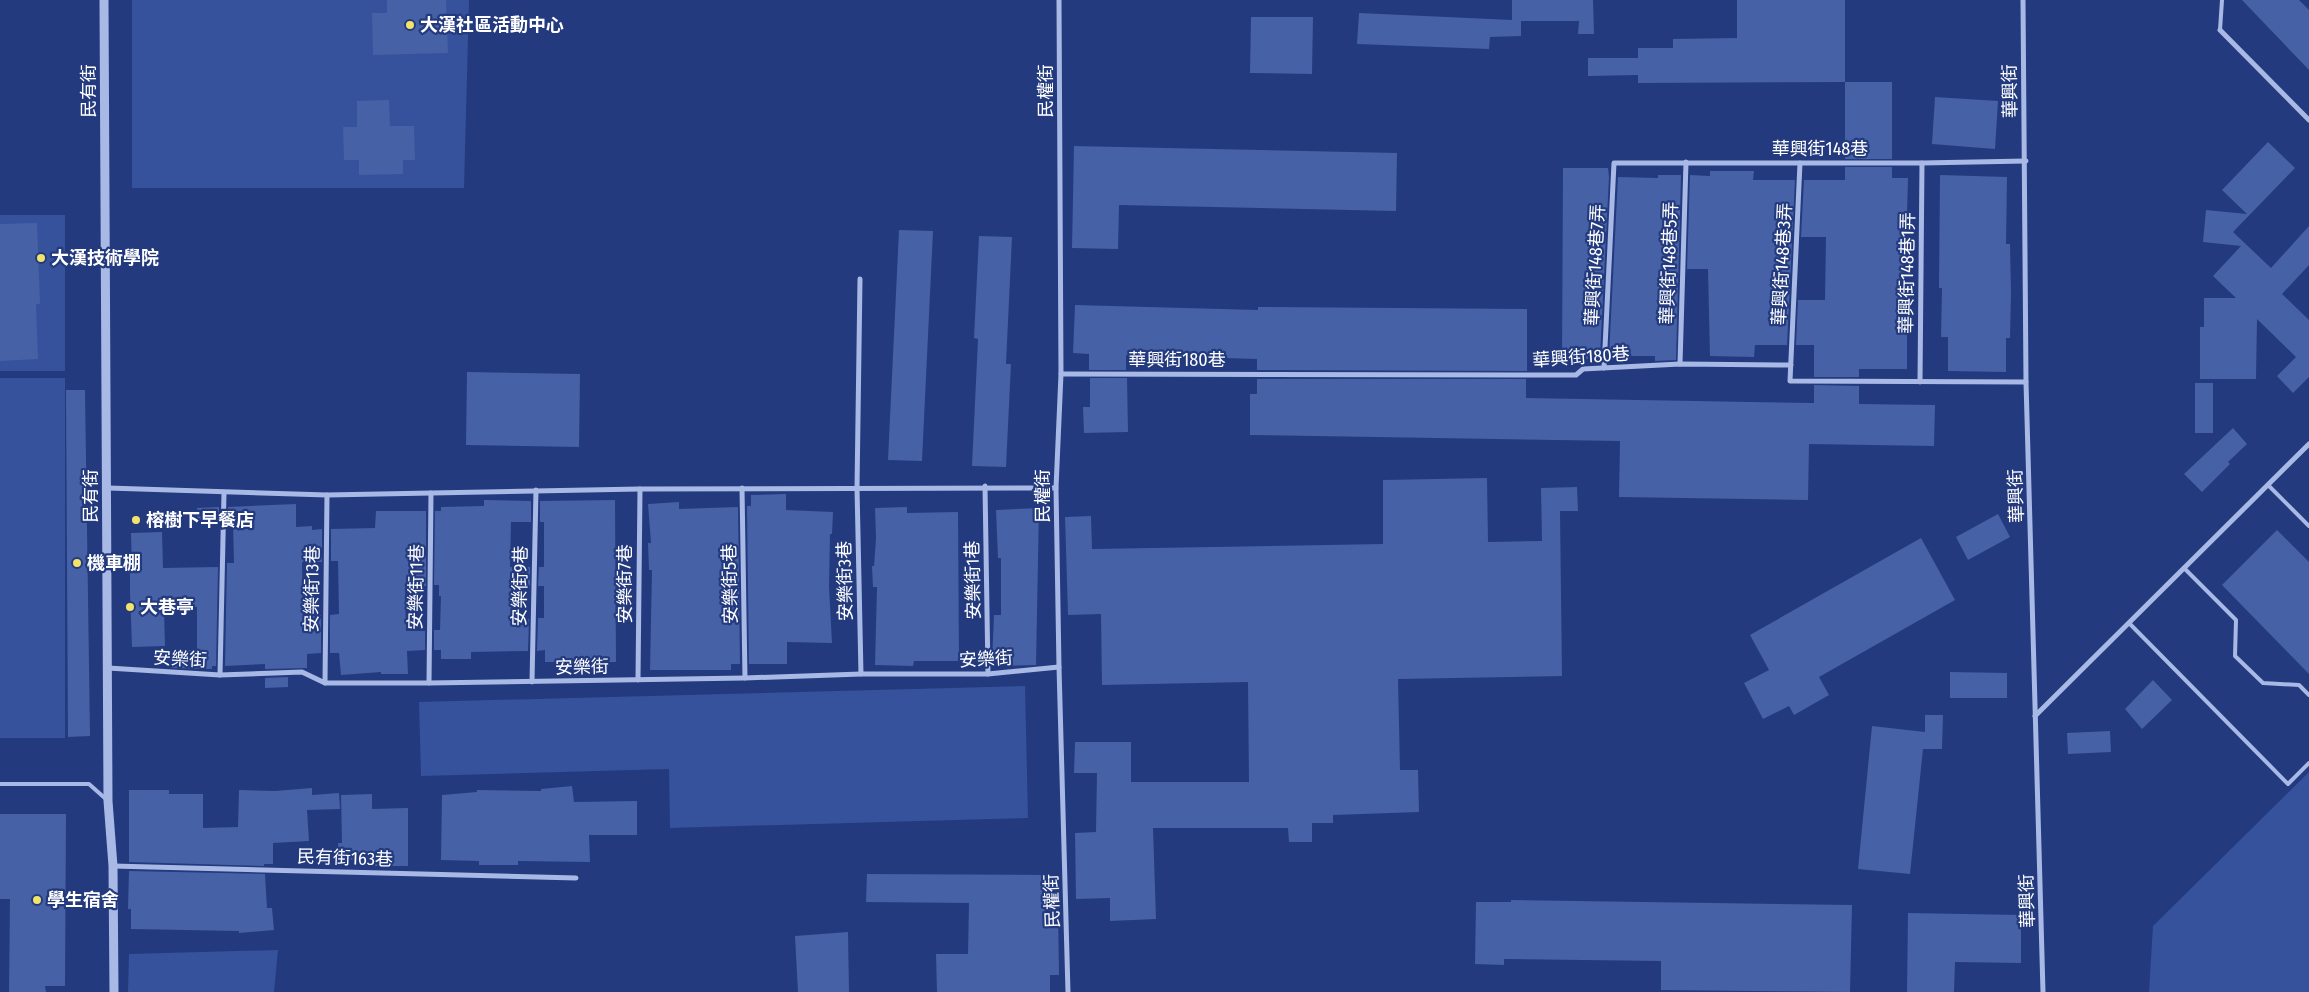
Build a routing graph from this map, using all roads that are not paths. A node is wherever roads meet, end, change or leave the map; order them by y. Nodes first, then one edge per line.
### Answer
1 (104, 0) edge
2 (1059, 0) edge
3 (2022, 0) edge
4 (2222, 0) edge
5 (2220, 30) joint
6 (2309, 120) edge
7 (2026, 161) junction
8 (1686, 162) junction
9 (1614, 163) joint
10 (1800, 163) junction
11 (1922, 163) junction
12 (860, 278) dead end
13 (1680, 364) junction
14 (1791, 365) junction
15 (1604, 368) junction
16 (1060, 374) junction
17 (1920, 382) junction
18 (2026, 382) junction
19 (2309, 444) edge
20 (2268, 485) junction
21 (985, 486) junction
22 (108, 488) junction
23 (742, 488) junction
24 (857, 488) junction
25 (1056, 488) junction
26 (640, 489) junction
27 (536, 490) junction
28 (431, 492) junction
29 (224, 493) junction
30 (327, 495) junction
31 (2309, 526) edge
32 (2184, 568) junction
33 (2129, 623) junction
34 (1059, 667) junction
35 (108, 668) junction
36 (220, 674) junction
37 (861, 674) junction
38 (988, 674) junction
39 (745, 678) junction
40 (638, 680) junction
41 (532, 682) junction
42 (325, 683) junction
43 (429, 683) junction
44 (2309, 695) edge
45 (2035, 716) junction
46 (2309, 763) edge
47 (0, 784) edge
48 (108, 801) junction
49 (113, 866) junction
50 (576, 878) dead end
51 (114, 992) edge
52 (1068, 992) edge
53 (2043, 992) edge

1 - 22 street, 民有街
2 - 16 street, 民權街
3 - 7 street, 華興街
4 - 5 lane
5 - 6 street
7 - 11 street, 華興街148巷
7 - 18 street, 華興街
8 - 9 street, 華興街148巷
8 - 10 street, 華興街148巷
8 - 13 street, 華興街148巷5弄
9 - 15 street, 華興街148巷7弄
10 - 11 street, 華興街148巷
10 - 14 street, 華興街148巷3弄
11 - 17 street, 華興街148巷1弄
12 - 24 street, 安樂街3巷
13 - 14 street, 華興街180巷
13 - 15 street, 華興街180巷
14 - 17 street
15 - 16 street, 華興街180巷
16 - 25 street, 民權街
17 - 18 street
18 - 45 street, 華興街
19 - 20 street
20 - 31 lane
20 - 32 street
21 - 24 street
21 - 25 street
21 - 38 street, 安樂街1巷
22 - 29 street
22 - 35 street, 民有街
23 - 24 street
23 - 26 street
23 - 39 street, 安樂街5巷
24 - 37 street, 安樂街3巷
25 - 34 street, 民權街
26 - 27 street
26 - 40 street, 安樂街7巷
27 - 28 street
27 - 41 street, 安樂街9巷
28 - 30 street
28 - 43 street, 安樂街11巷
29 - 30 street
29 - 36 street
30 - 42 street, 安樂街13巷
32 - 33 street
32 - 44 lane
33 - 45 street
33 - 46 lane
34 - 38 street, 安樂街
34 - 52 street, 民權街
35 - 36 street, 安樂街
35 - 48 street, 民有街
36 - 42 street, 安樂街
37 - 38 street, 安樂街
37 - 39 street, 安樂街
39 - 40 street, 安樂街
40 - 41 street, 安樂街
41 - 43 street, 安樂街
42 - 43 street, 安樂街
45 - 53 street, 華興街
47 - 48 lane
48 - 49 street, 民有街
49 - 50 street, 民有街163巷
49 - 51 street, 民有街

